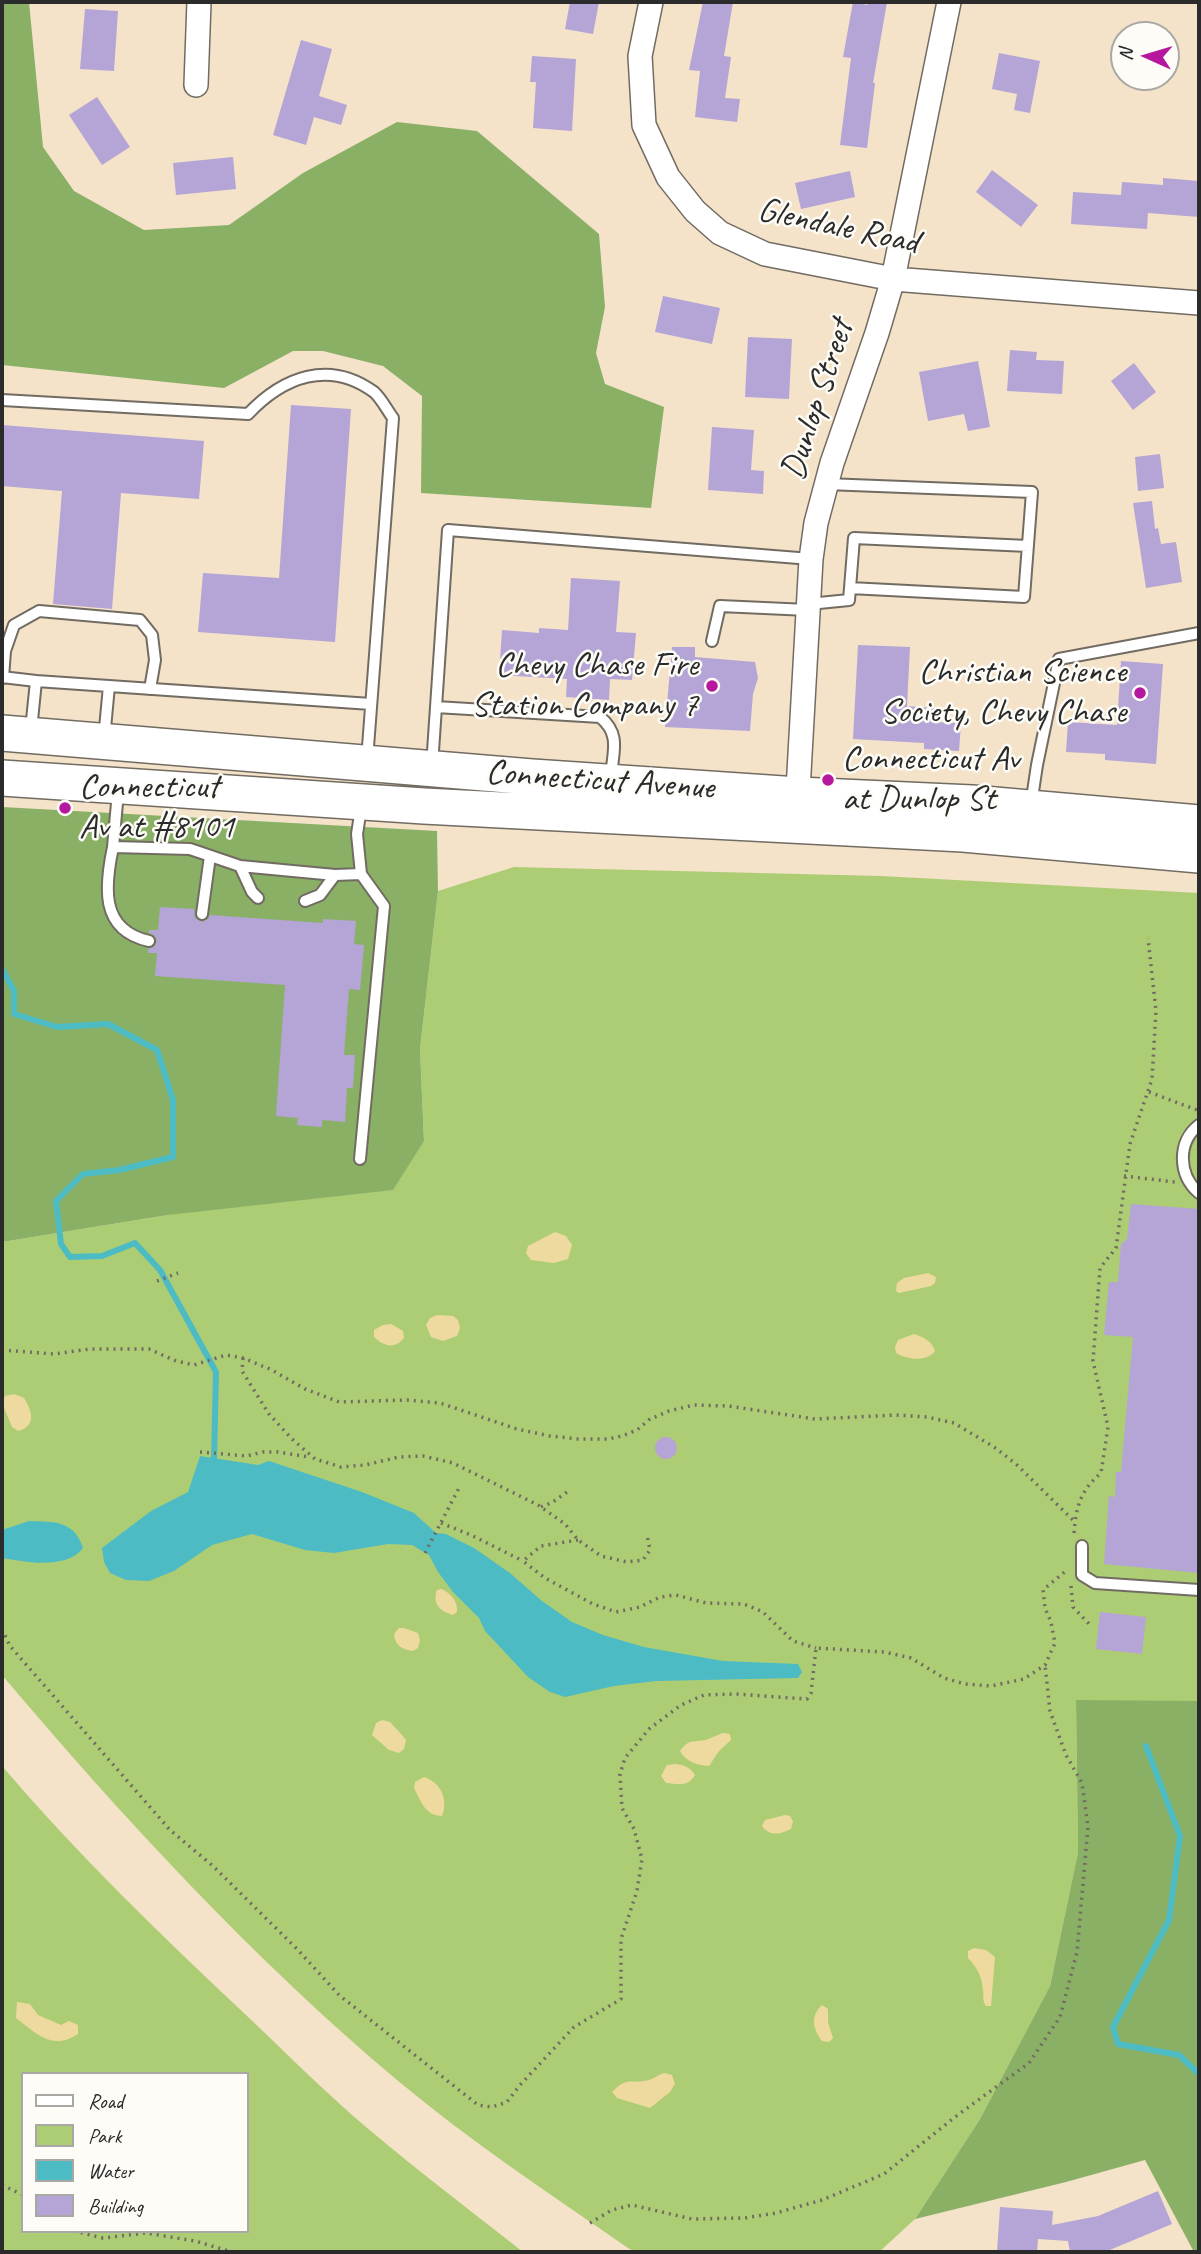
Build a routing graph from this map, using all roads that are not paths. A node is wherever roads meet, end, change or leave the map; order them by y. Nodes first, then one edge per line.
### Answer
1 (199, 2) edge
2 (651, 2) edge
3 (949, 2) edge
4 (196, 85) dead end
5 (893, 279) junction
6 (1199, 303) edge
7 (2, 400) edge
8 (826, 484) junction
9 (1028, 546) junction
10 (811, 559) junction
11 (850, 588) junction
12 (808, 607) junction
13 (1199, 634) edge
14 (712, 641) dead end
15 (3, 678) edge
16 (36, 681) junction
17 (109, 686) junction
18 (150, 689) junction
19 (371, 704) junction
20 (436, 706) junction
21 (16, 734) edge
22 (104, 741) junction
23 (367, 763) junction
24 (432, 768) junction
25 (2, 778) edge
26 (611, 782) junction
27 (119, 786) junction
28 (361, 802) junction
29 (703, 804) junction
30 (1031, 808) junction
31 (797, 810) junction
32 (1199, 823) edge
33 (113, 847) junction
34 (1199, 855) edge
35 (210, 856) junction
36 (240, 866) junction
37 (361, 874) junction
38 (335, 875) junction
39 (258, 898) dead end
40 (305, 901) dead end
41 (202, 914) dead end
42 (149, 941) dead end
43 (1199, 1125) edge
44 (360, 1159) dead end
45 (1199, 1193) edge
46 (1082, 1546) dead end
47 (1199, 1590) edge

1 - 4 street
2 - 5 street, Glendale Road
3 - 5 street, Dunlop Street
5 - 6 street, Glendale Road
5 - 8 street, Dunlop Street
7 - 19 lane
8 - 9 lane
8 - 10 street, Dunlop Street
9 - 11 lane
9 - 11 lane
10 - 12 street, Dunlop Street
10 - 20 lane
11 - 12 lane
12 - 14 lane
12 - 31 street, Dunlop Street
13 - 30 lane
15 - 16 lane
15 - 18 lane
16 - 17 lane
16 - 21 lane
17 - 18 lane
17 - 22 lane
18 - 19 lane
19 - 23 lane
20 - 24 lane
20 - 26 lane
21 - 22 main road, Connecticut Avenue
22 - 23 main road, Connecticut Avenue
23 - 24 main road, Connecticut Avenue
24 - 26 main road, Connecticut Avenue
25 - 27 main road, Connecticut Avenue
26 - 29 main road, Connecticut Avenue
27 - 28 main road, Connecticut Avenue
27 - 33 lane
28 - 29 main road, Connecticut Avenue
28 - 37 lane
29 - 31 main road, Connecticut Avenue
30 - 31 main road, Connecticut Avenue
30 - 32 main road, Connecticut Avenue
31 - 34 main road, Connecticut Avenue
33 - 35 lane
33 - 42 lane
35 - 36 lane
35 - 41 lane
36 - 38 lane
36 - 39 lane
37 - 38 lane
37 - 44 lane
38 - 40 lane
43 - 45 lane
46 - 47 lane

